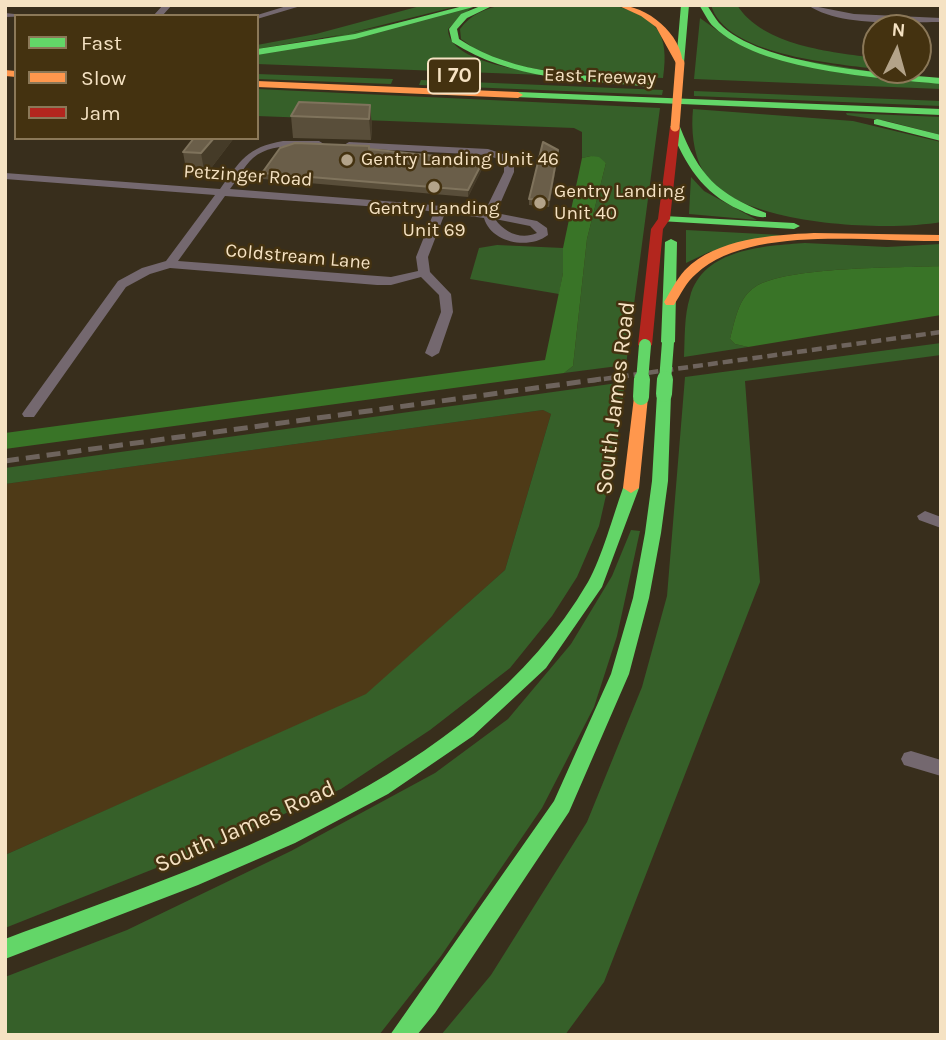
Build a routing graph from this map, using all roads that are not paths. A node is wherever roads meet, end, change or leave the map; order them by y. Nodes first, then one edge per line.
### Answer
1 (300, 5) edge
2 (476, 5) edge
3 (490, 5) edge
4 (621, 5) edge
5 (685, 5) edge
6 (704, 5) edge
7 (812, 5) edge
8 (862, 15) edge
9 (259, 17) edge
10 (259, 52) edge
11 (680, 63) junction
12 (259, 69) edge
13 (941, 81) edge
14 (259, 84) edge
15 (650, 84) junction
16 (941, 96) edge
17 (718, 103) junction
18 (941, 112) edge
19 (675, 127) junction
20 (941, 138) edge
21 (5, 176) edge
22 (222, 192) junction
23 (441, 209) junction
24 (664, 219) junction
25 (809, 227) junction
26 (941, 228) edge
27 (838, 238) junction
28 (941, 238) edge
29 (170, 264) junction
30 (424, 273) junction
31 (670, 302) junction
32 (432, 353) dead end
33 (29, 414) dead end
34 (925, 516) dead end
35 (941, 523) edge
36 (911, 759) dead end
37 (941, 768) edge
38 (5, 949) edge
39 (402, 1035) edge

1 - 9 street
2 - 10 main road
3 - 15 main road
4 - 11 main road
5 - 11 main road, South James Road
6 - 13 main road
7 - 8 street
11 - 19 main road, South James Road, bridge
12 - 15 main road, East Freeway / I 70
14 - 17 main road, East Freeway / I 70
15 - 16 main road, East Freeway / I 70
17 - 18 main road, East Freeway / I 70
17 - 20 main road
19 - 24 main road, South James Road
19 - 25 main road
21 - 22 street, Petzinger Road
22 - 23 street, Petzinger Road
22 - 23 street, Petzinger Road
22 - 29 street
23 - 30 street
24 - 25 main road
24 - 27 main road
24 - 31 main road, South James Road
24 - 38 main road, South James Road, bridge
25 - 26 main road
27 - 28 main road
27 - 31 main road
29 - 30 street, Coldstream Lane
29 - 33 street
30 - 32 street
31 - 39 main road, South James Road, bridge
34 - 35 street
36 - 37 street

